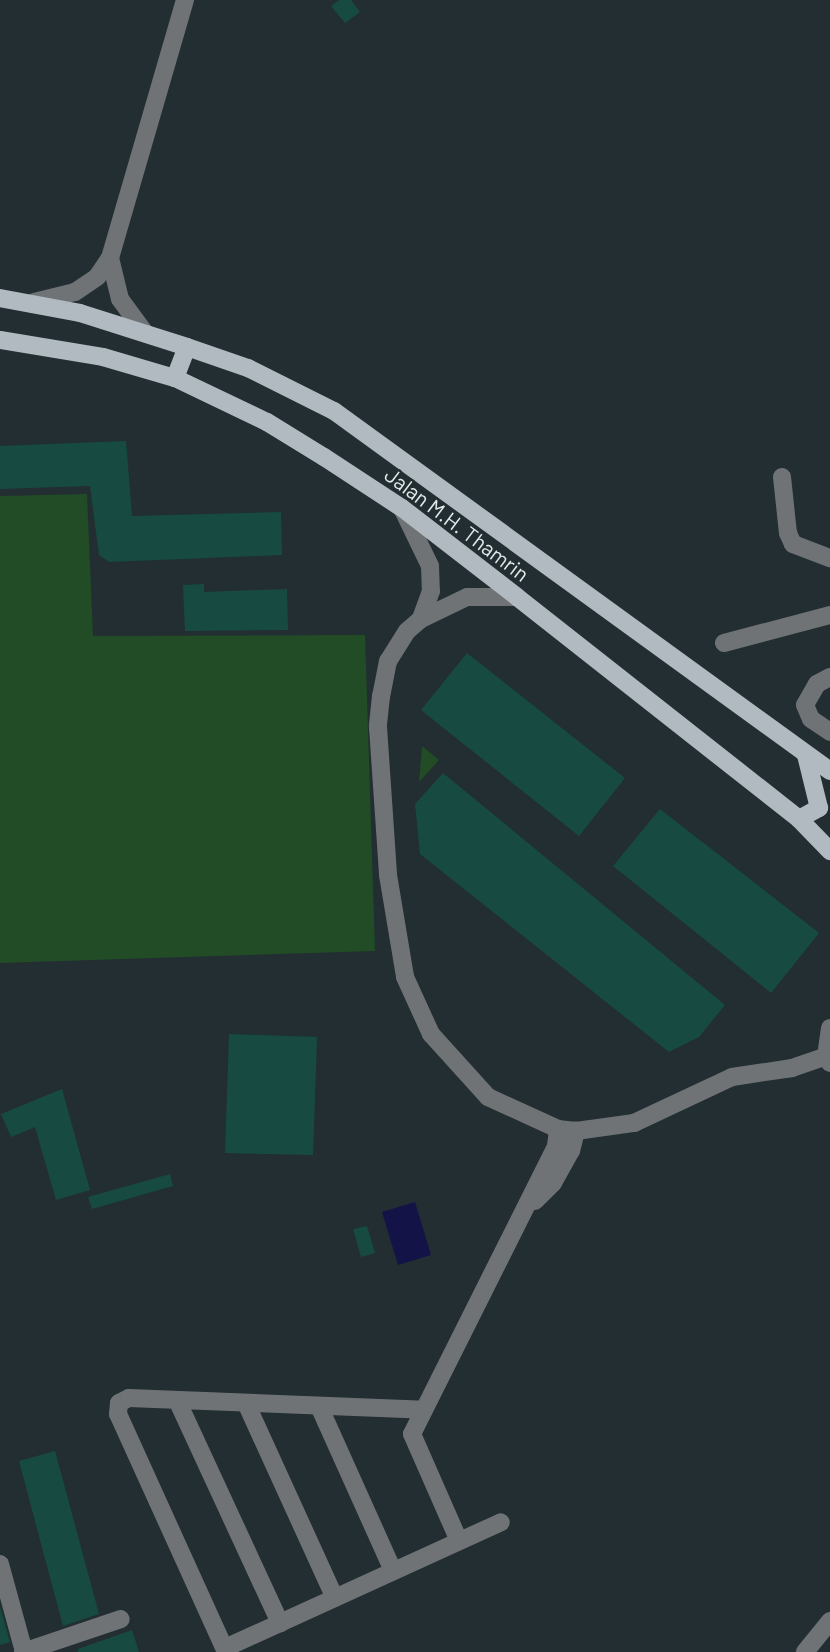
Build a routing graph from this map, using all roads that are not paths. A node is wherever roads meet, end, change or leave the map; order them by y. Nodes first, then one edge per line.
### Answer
1 (186, 0) edge
2 (110, 258) junction
3 (0, 298) edge
4 (34, 302) junction
5 (145, 333) junction
6 (0, 340) edge
7 (187, 347) junction
8 (175, 378) junction
9 (782, 477) dead end
10 (402, 508) junction
11 (830, 558) edge
12 (517, 597) junction
13 (830, 615) edge
14 (421, 619) junction
15 (724, 643) dead end
16 (830, 677) edge
17 (830, 732) edge
18 (806, 755) junction
19 (830, 771) edge
20 (799, 819) junction
21 (830, 851) edge
22 (830, 1028) edge
23 (828, 1059) edge
24 (567, 1130) junction
25 (177, 1400) junction
26 (246, 1403) junction
27 (319, 1406) junction
28 (424, 1410) junction
29 (501, 1522) dead end
30 (459, 1541) junction
31 (0, 1564) edge
32 (393, 1571) junction
33 (335, 1598) junction
34 (121, 1619) dead end
35 (830, 1621) edge
36 (280, 1623) junction
37 (225, 1650) edge
38 (24, 1652) edge
39 (805, 1652) edge

1 - 2 street
2 - 4 street
2 - 5 street
3 - 4 main road, Jalan M.H. Thamrin
4 - 5 main road, Jalan M.H. Thamrin
5 - 7 main road, Jalan M.H. Thamrin
6 - 8 main road, Jalan M.H. Thamrin
7 - 8 main road
7 - 18 main road, Jalan M.H. Thamrin
8 - 10 main road, Jalan M.H. Thamrin
9 - 11 street
10 - 12 main road, Jalan M.H. Thamrin
10 - 14 street
12 - 14 street
12 - 20 main road, Jalan M.H. Thamrin
13 - 15 street
14 - 24 street
16 - 17 street
18 - 19 main road, Jalan M.H. Thamrin
18 - 20 main road
20 - 21 main road, Jalan M.H. Thamrin
22 - 23 street
23 - 24 street
24 - 28 street
25 - 26 street
25 - 36 street
25 - 37 street
26 - 27 street
26 - 33 street
27 - 28 street
27 - 32 street
28 - 30 street
29 - 30 street
30 - 32 street
31 - 38 street
32 - 33 street
33 - 36 street
34 - 38 street
35 - 39 street
36 - 37 street

